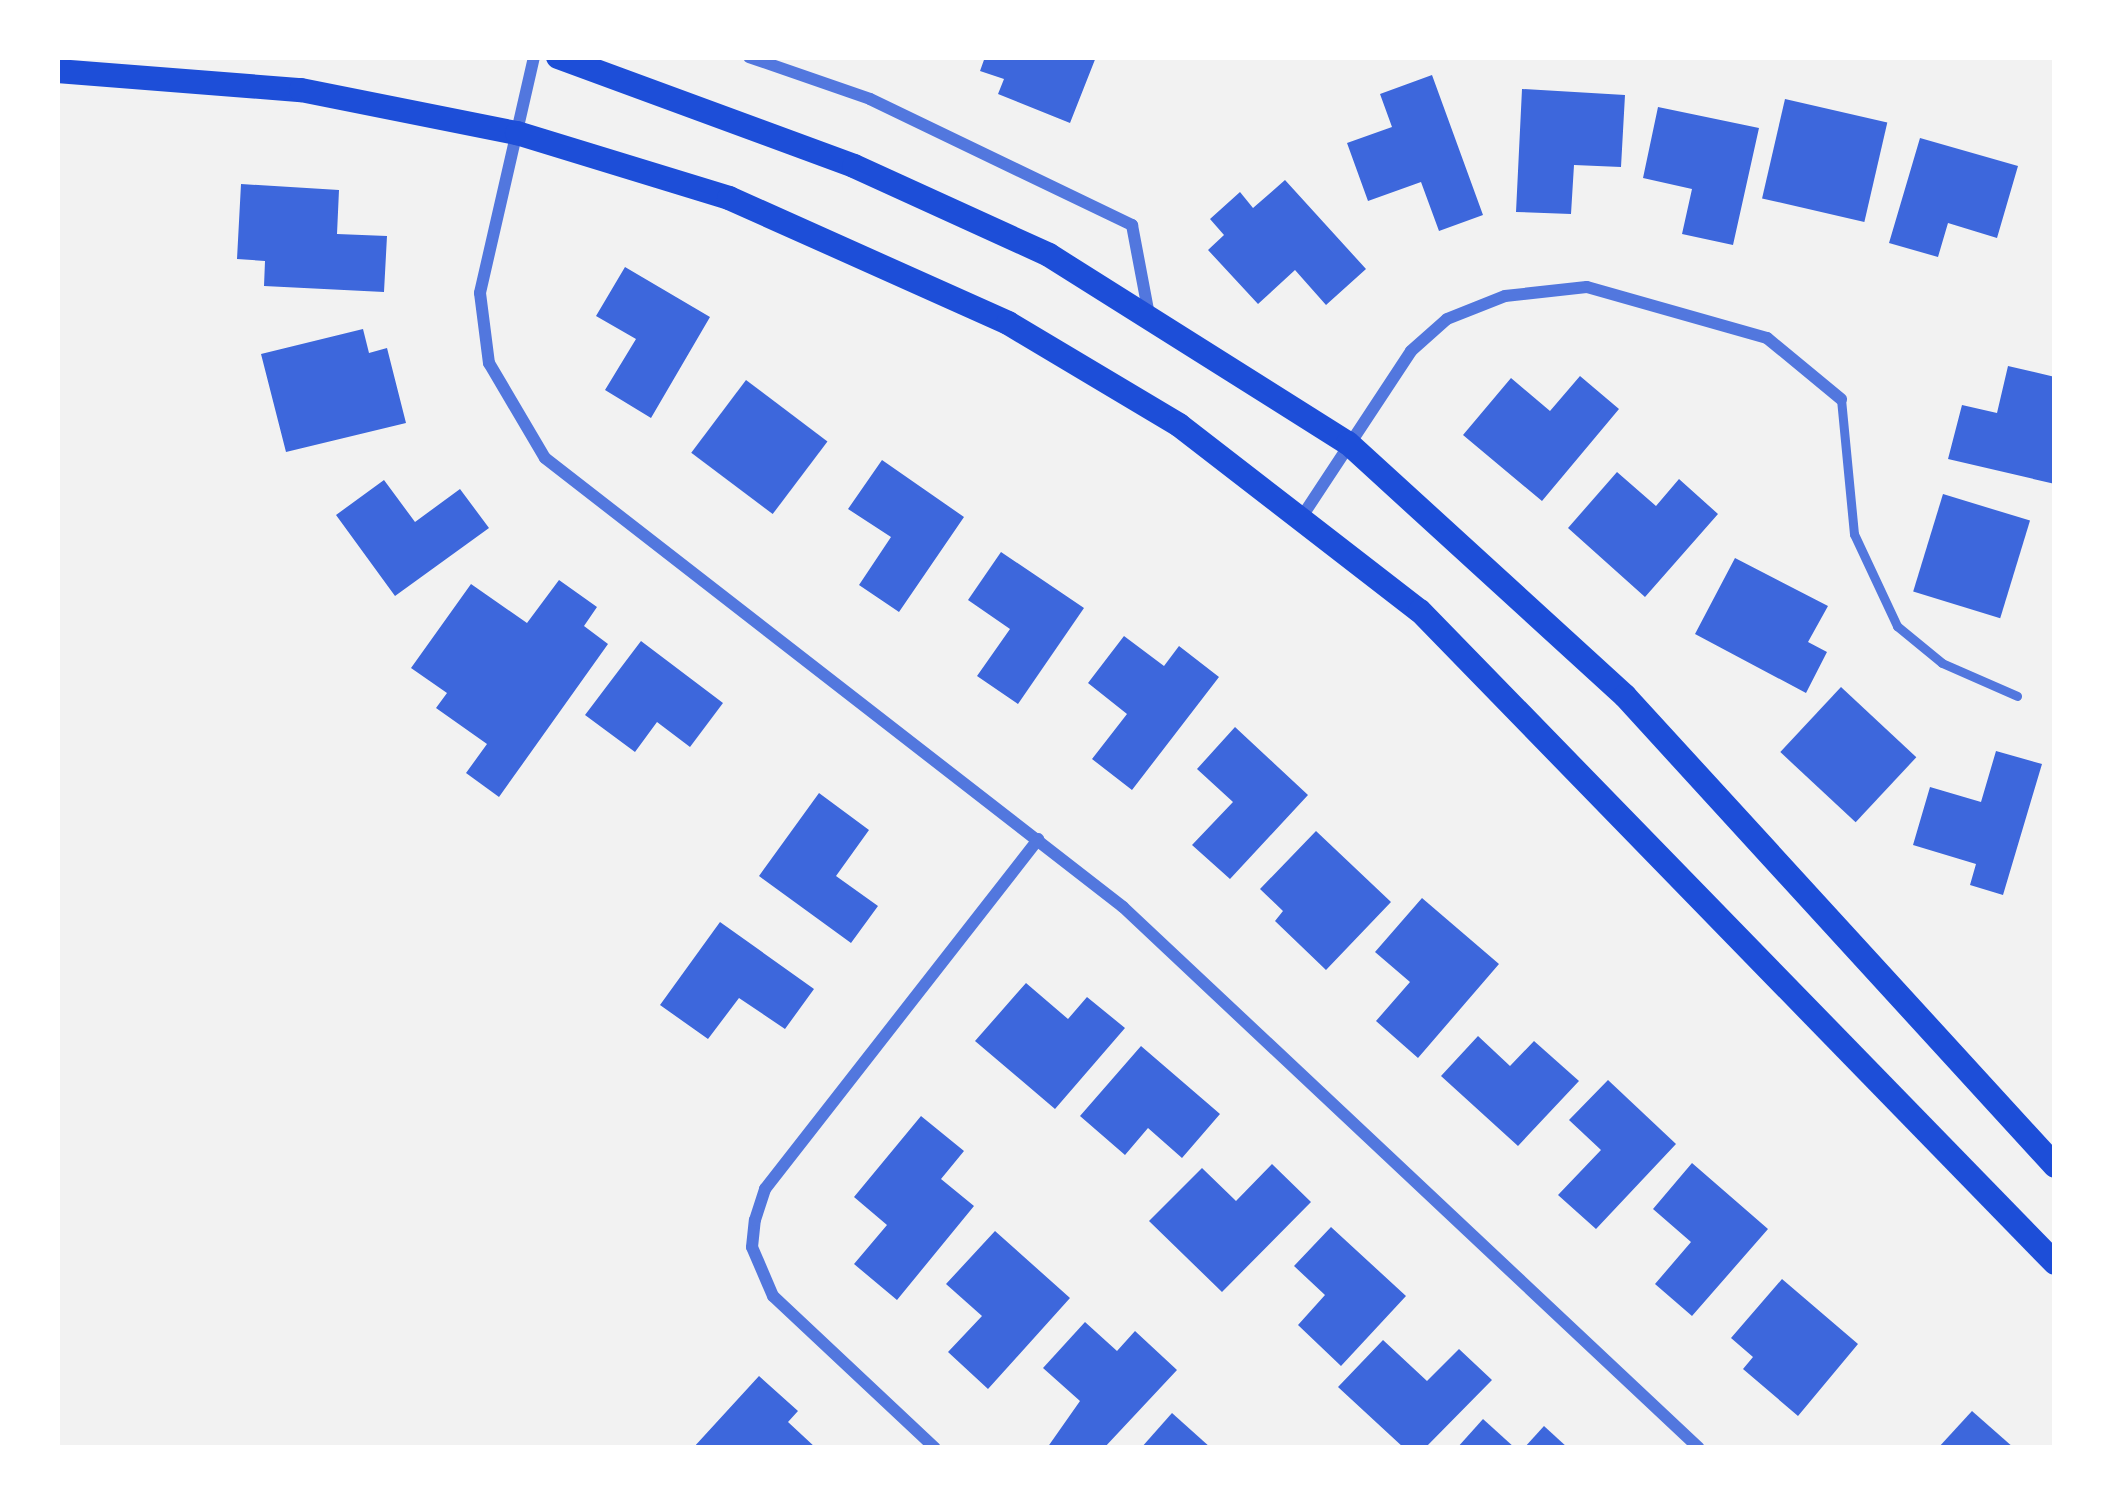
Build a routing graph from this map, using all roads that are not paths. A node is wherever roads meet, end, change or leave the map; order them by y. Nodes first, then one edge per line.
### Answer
1 (534, 57) edge
2 (559, 57) edge
3 (749, 57) edge
4 (57, 70) edge
5 (517, 133) junction
6 (1148, 310) junction
7 (1841, 399) joint
8 (1348, 443) junction
9 (1303, 515) junction
10 (2017, 696) dead end
11 (1038, 838) junction
12 (2055, 1166) edge
13 (2055, 1263) edge
14 (935, 1448) edge
15 (1699, 1448) edge

1 - 5 street
2 - 6 main road
3 - 6 street
4 - 5 main road
5 - 9 main road
5 - 11 street
6 - 8 main road
7 - 8 street
7 - 10 lane
8 - 9 street
8 - 12 main road
9 - 13 main road
11 - 14 street
11 - 15 street

